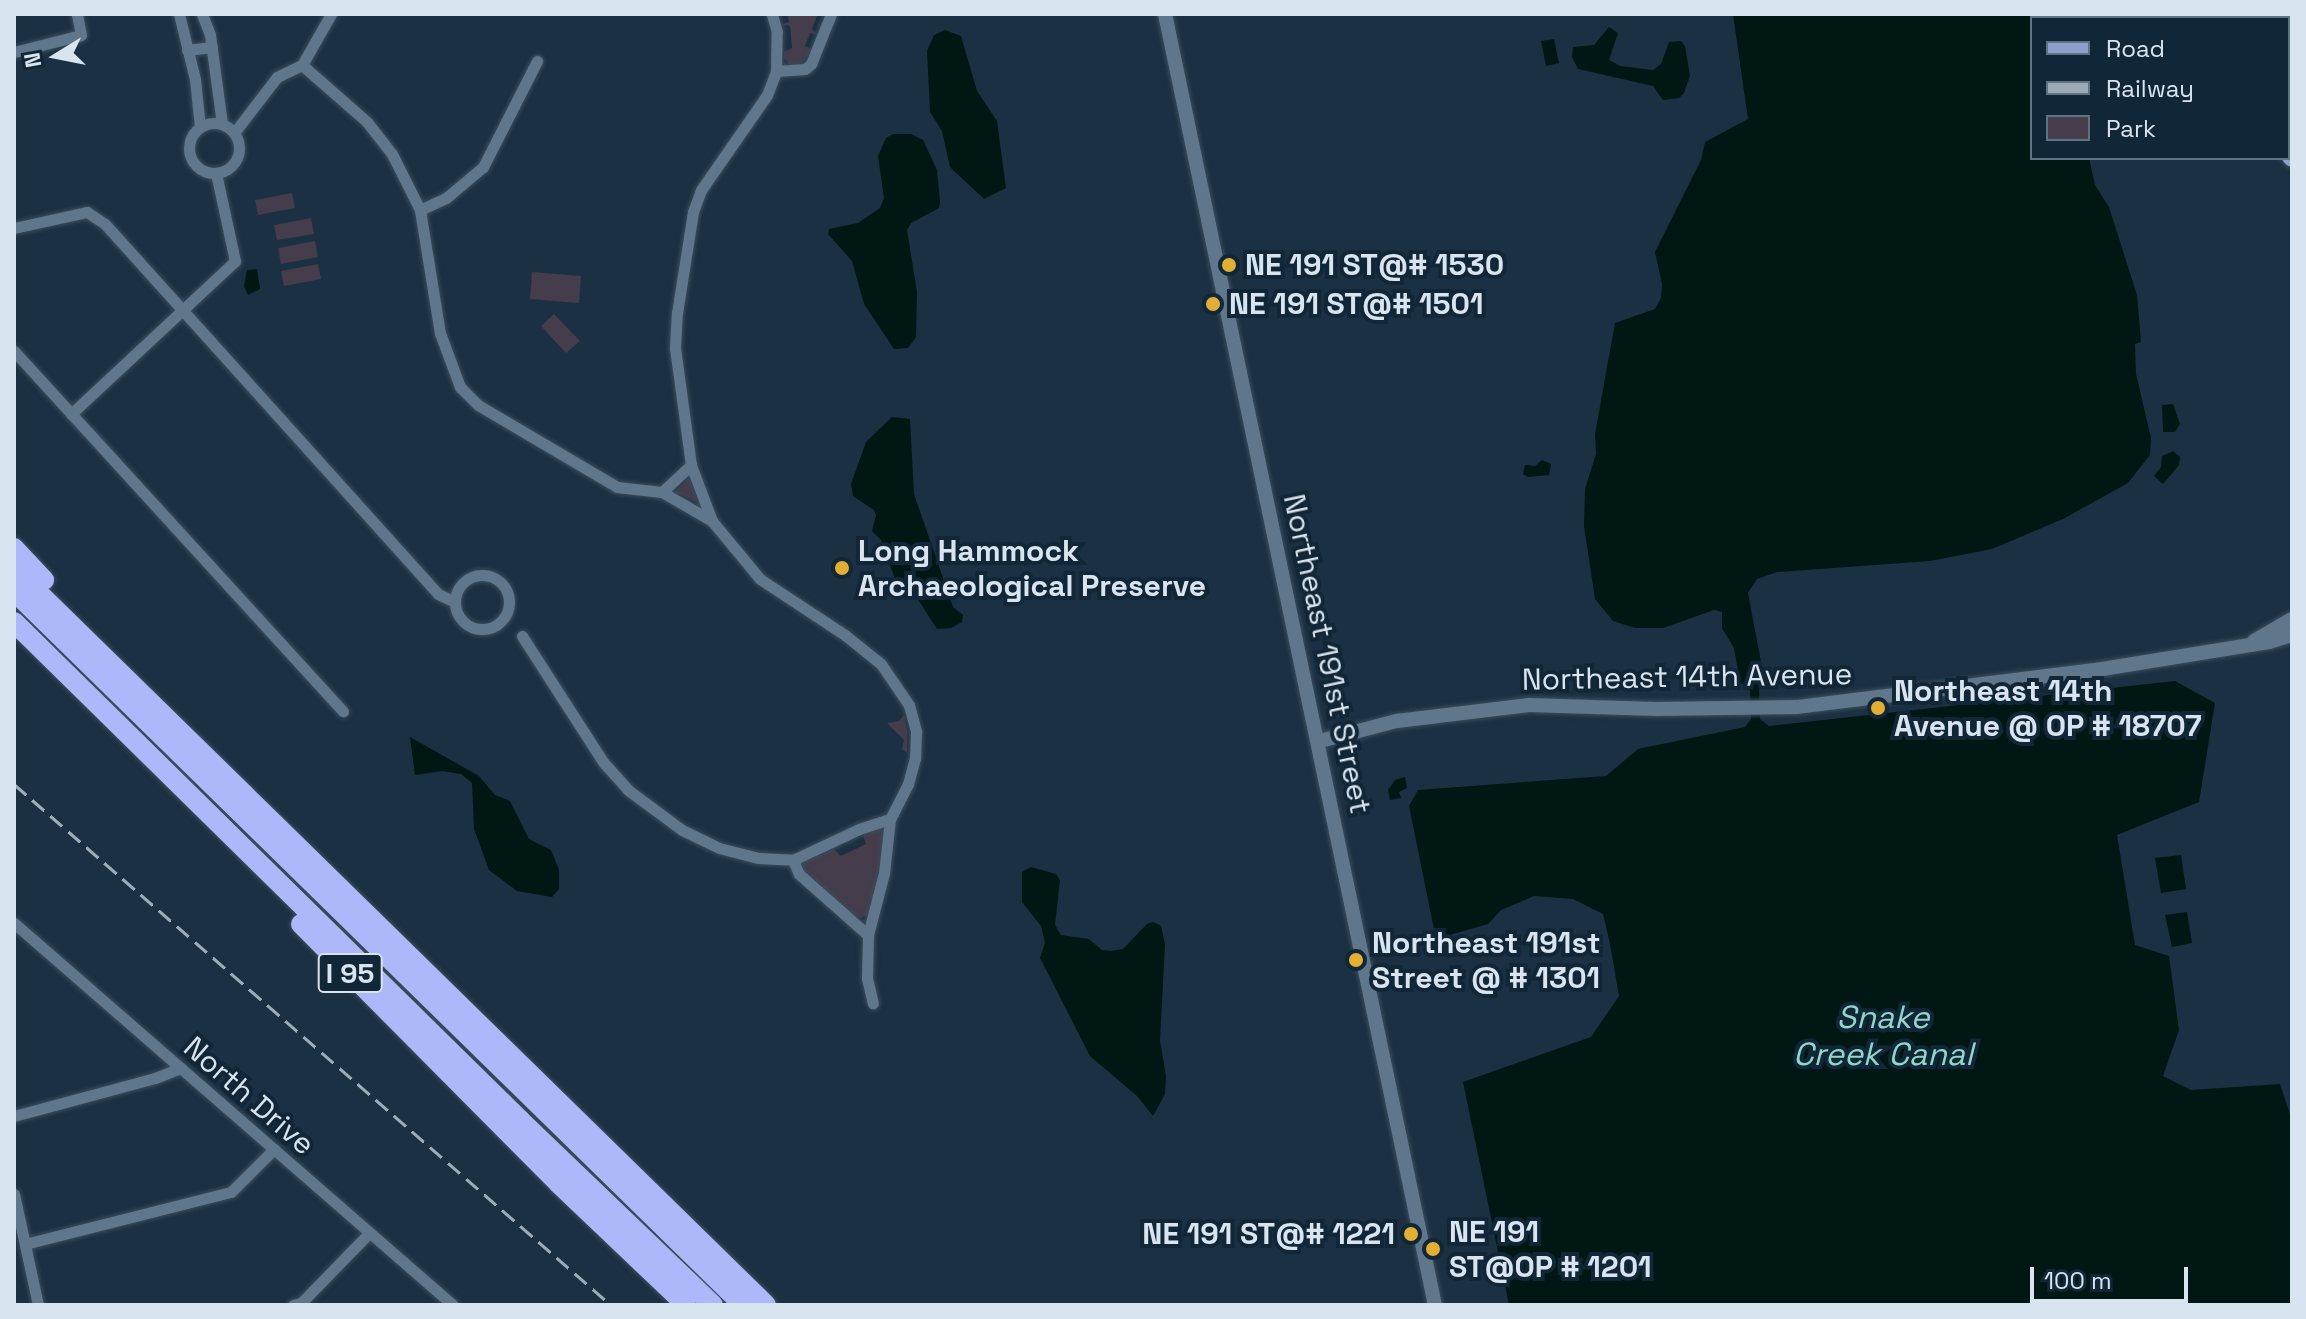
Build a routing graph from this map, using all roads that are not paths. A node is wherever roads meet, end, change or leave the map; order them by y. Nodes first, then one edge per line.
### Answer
1 (77, 14) edge
2 (179, 14) edge
3 (202, 14) edge
4 (331, 14) edge
5 (772, 14) edge
6 (831, 14) edge
7 (1165, 14) edge
8 (212, 47) junction
9 (187, 50) junction
10 (14, 52) edge
11 (537, 61) dead end
12 (302, 65) junction
13 (776, 71) junction
14 (222, 124) junction
15 (200, 127) junction
16 (234, 133) junction
17 (216, 173) junction
18 (420, 210) junction
19 (14, 228) edge
20 (184, 310) junction
21 (14, 351) edge
22 (71, 414) junction
23 (691, 465) junction
24 (662, 492) junction
25 (712, 521) junction
26 (14, 548) edge
27 (14, 569) edge
28 (14, 591) edge
29 (455, 602) junction
30 (2292, 619) edge
31 (14, 622) edge
32 (2292, 635) edge
33 (522, 636) dead end
34 (14, 640) edge
35 (2247, 645) junction
36 (96, 650) junction
37 (343, 711) dead end
38 (1320, 741) junction
39 (890, 819) junction
40 (793, 860) junction
41 (14, 923) edge
42 (868, 935) junction
43 (873, 1003) dead end
44 (181, 1068) junction
45 (14, 1116) edge
46 (274, 1149) junction
47 (14, 1194) edge
48 (369, 1233) junction
49 (25, 1244) junction
50 (38, 1305) edge
51 (293, 1305) edge
52 (453, 1305) edge
53 (686, 1305) edge
54 (713, 1305) edge
55 (743, 1305) edge
56 (766, 1305) edge
57 (1435, 1305) edge

1 - 10 street
2 - 9 street
3 - 8 street
4 - 12 street
5 - 13 street
6 - 13 street
7 - 38 street, Northeast 191st Street
8 - 9 street
8 - 14 street
9 - 15 street
11 - 18 street
12 - 16 street
12 - 18 street
13 - 23 street
14 - 15 street
14 - 16 street
15 - 17 street
16 - 17 street
17 - 20 street
18 - 24 street
19 - 20 street
20 - 22 street
20 - 29 street
21 - 22 street
22 - 37 street
23 - 24 street
23 - 25 street
24 - 25 street
25 - 39 street
26 - 36 highway
27 - 36 highway, I 95
28 - 55 highway
29 - 29 street
30 - 35 street, Northeast 14th Avenue
31 - 54 highway
32 - 35 street, Northeast 14th Avenue
33 - 40 street
34 - 53 highway, I 95
35 - 38 street, Northeast 14th Avenue
36 - 56 highway, I 95
38 - 57 street, Northeast 191st Street
39 - 40 street
39 - 42 street
40 - 42 street
41 - 44 street, North Drive
42 - 43 street
44 - 45 street
44 - 46 street, North Drive
46 - 48 street, North Drive
46 - 49 street
47 - 49 street
48 - 51 street
48 - 52 street, North Drive
49 - 50 street

